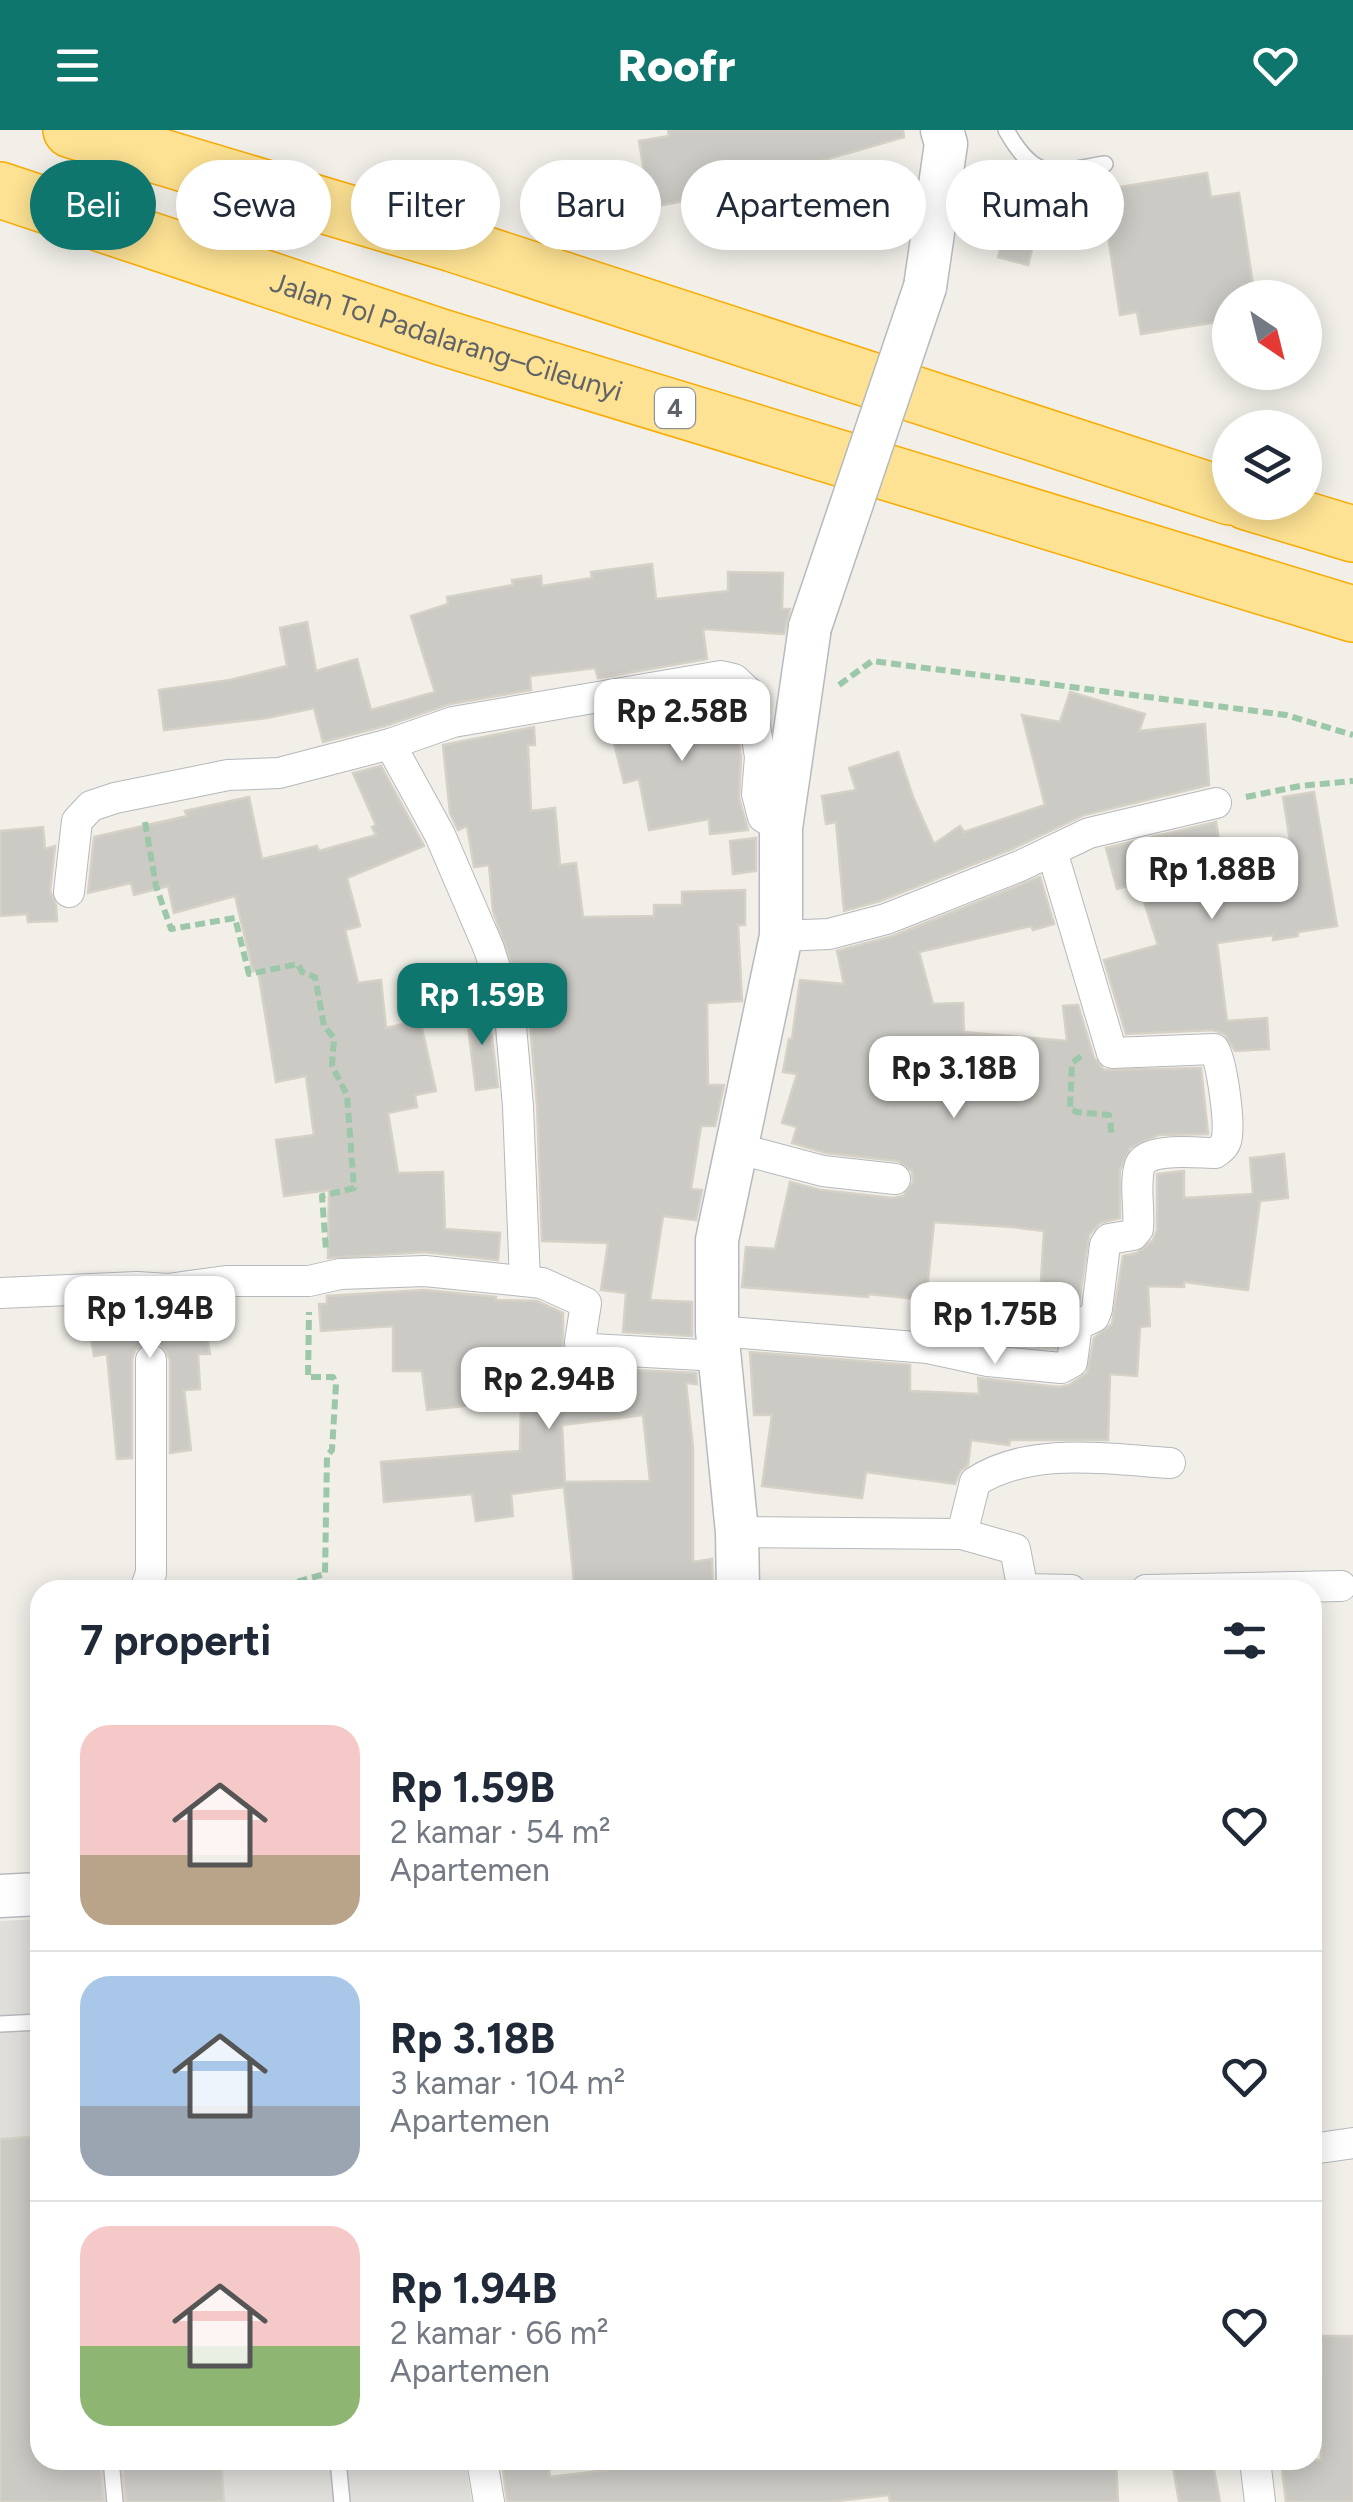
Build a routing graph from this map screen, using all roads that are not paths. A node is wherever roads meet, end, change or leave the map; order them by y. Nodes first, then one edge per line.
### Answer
1 (71, 130) edge
2 (942, 130) edge
3 (1006, 130) edge
4 (1026, 160) edge
5 (0, 190) edge
6 (1212, 492) edge
7 (1307, 520) edge
8 (1353, 534) edge
9 (1353, 614) edge
10 (390, 744) junction
11 (1216, 802) road end
12 (782, 828) junction
13 (1052, 851) junction
14 (69, 892) dead end
15 (780, 936) junction
16 (736, 1148) junction
17 (895, 1178) dead end
18 (525, 1281) junction
19 (0, 1294) edge
20 (718, 1344) junction
21 (151, 1360) dead end
22 (1170, 1462) dead end
23 (737, 1532) junction
24 (962, 1534) junction
25 (149, 1580) edge
26 (738, 1580) edge
27 (1021, 1580) edge
28 (1322, 1586) edge
29 (1341, 1586) dead end
30 (30, 1894) edge
31 (0, 1896) edge
32 (30, 2022) edge
33 (0, 2024) edge
34 (1353, 2143) edge
35 (1322, 2148) edge
36 (112, 2470) edge
37 (339, 2470) edge
38 (483, 2470) edge
39 (1256, 2470) edge
40 (115, 2502) edge
41 (342, 2502) edge
42 (488, 2502) edge
43 (1260, 2502) edge

1 - 6 highway
2 - 12 street, bridge
3 - 4 lane
5 - 9 highway, Jalan Tol Padalarang–Cileunyi / 4
7 - 8 highway
10 - 12 street
10 - 14 street
10 - 18 street
11 - 13 street
12 - 15 street
13 - 15 street
13 - 20 street
15 - 16 street
16 - 17 street
16 - 20 street
18 - 19 street
18 - 20 street
20 - 23 street
21 - 25 street
22 - 24 street
23 - 24 street
23 - 26 street
24 - 27 street
28 - 29 street
30 - 31 street
32 - 33 lane
34 - 35 street
36 - 40 lane
37 - 41 lane
38 - 42 street
39 - 43 street

